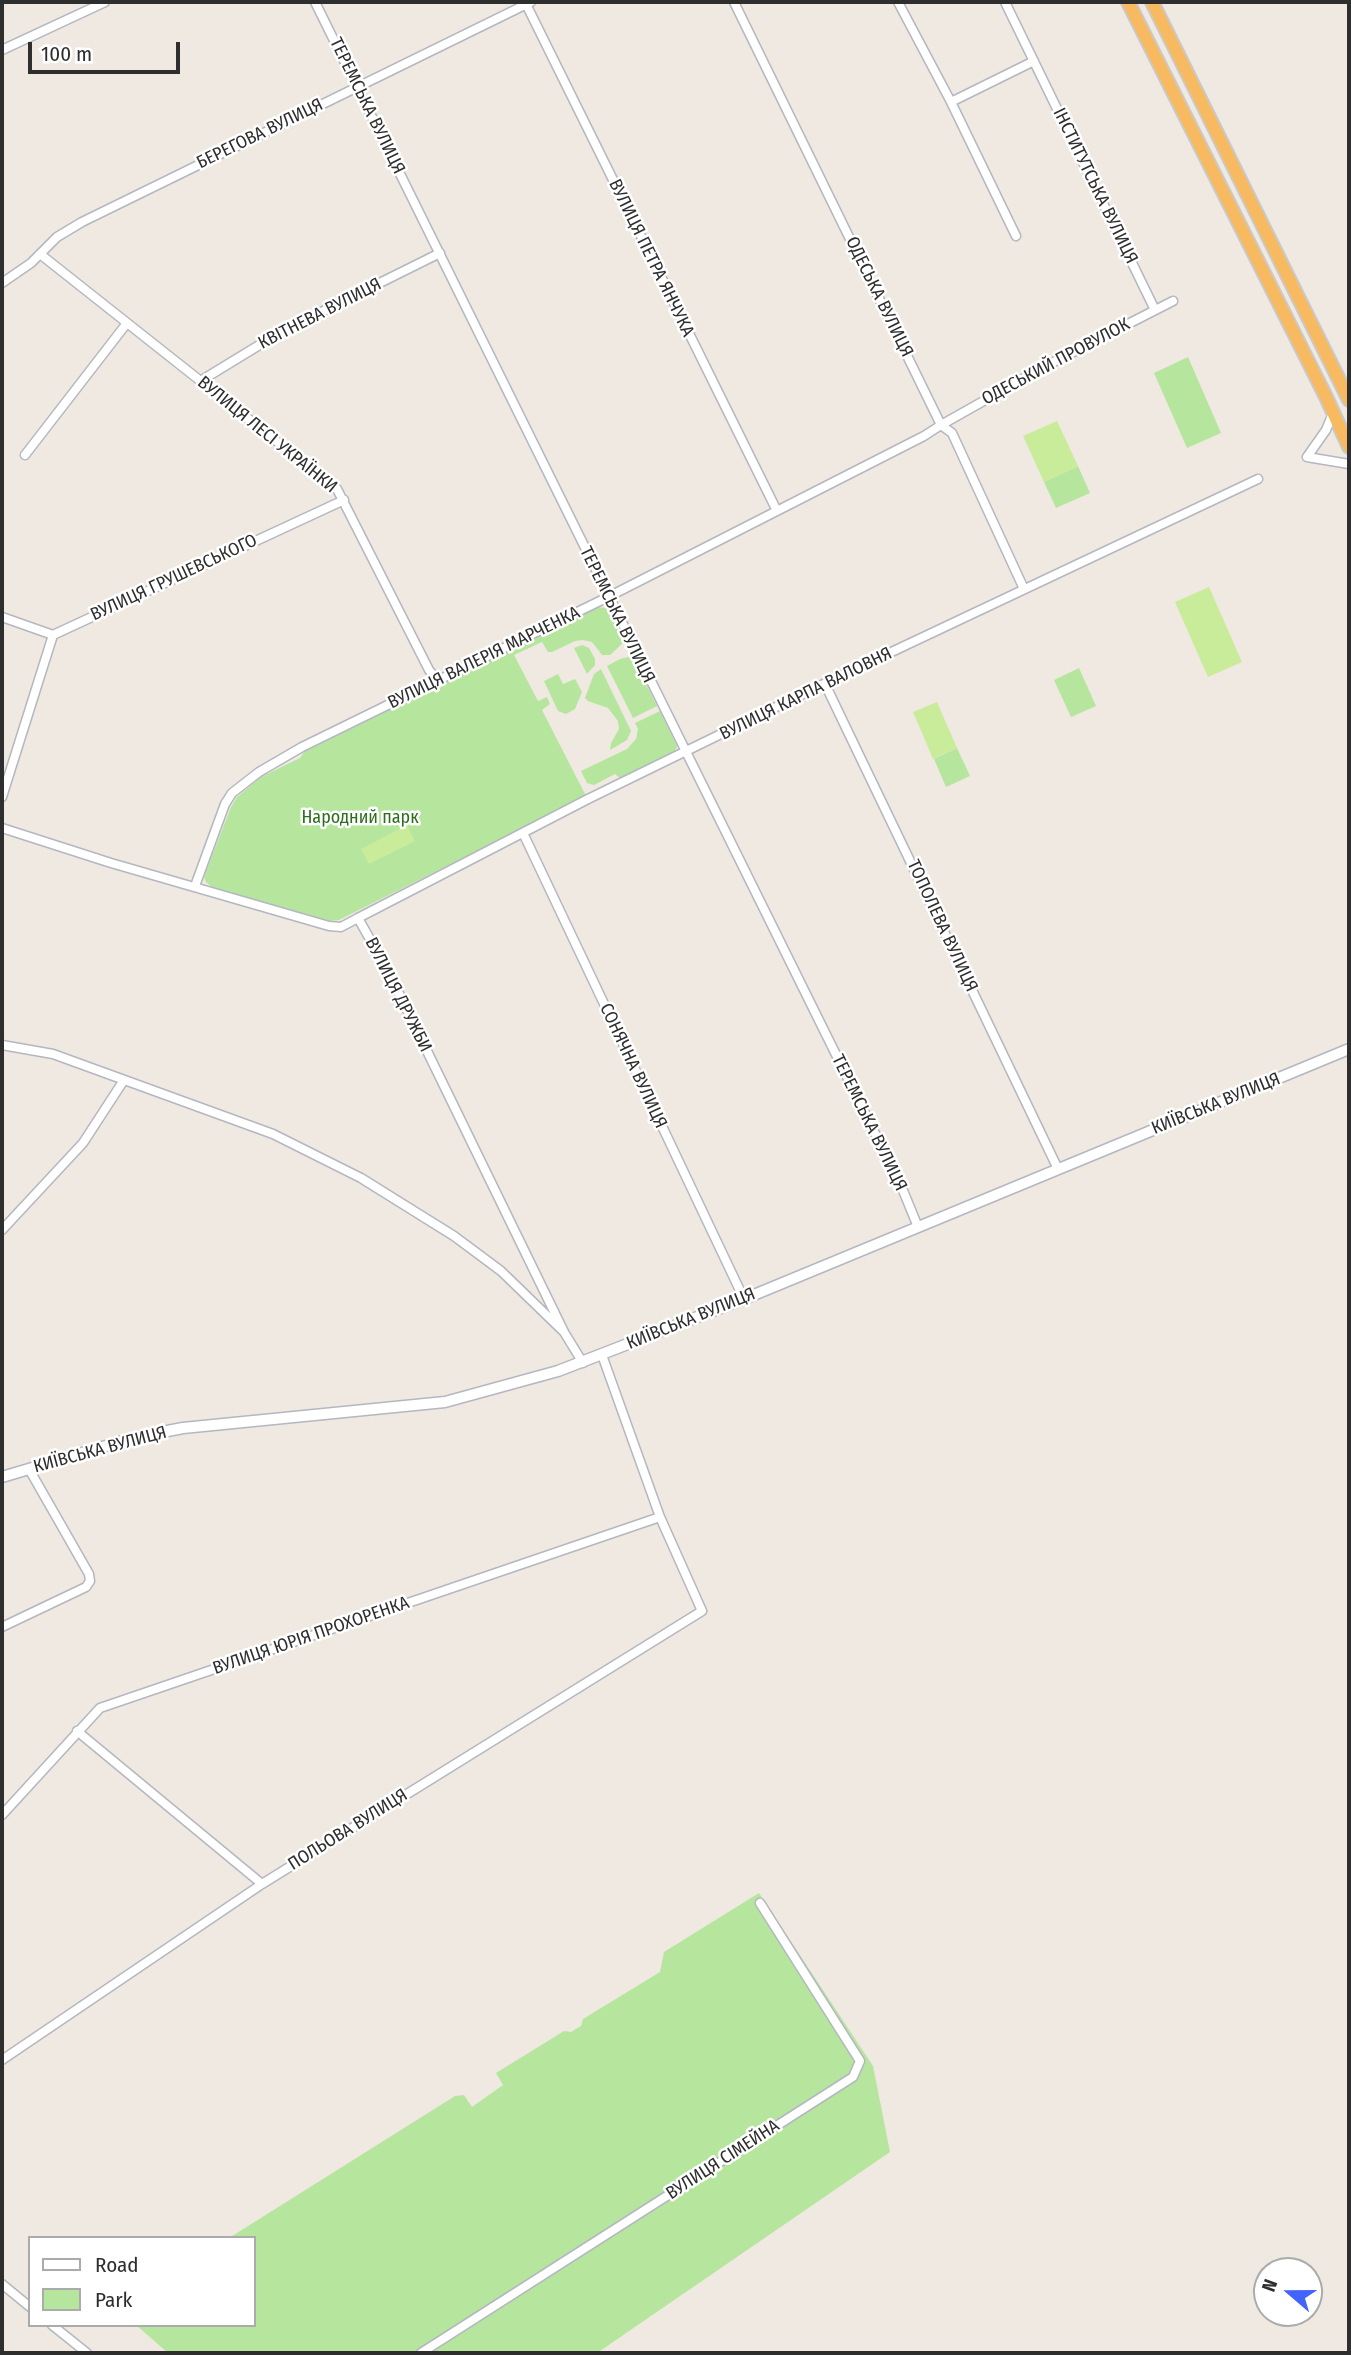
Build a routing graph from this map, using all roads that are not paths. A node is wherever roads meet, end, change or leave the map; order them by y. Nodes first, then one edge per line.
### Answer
1 (105, 2) edge
2 (315, 2) edge
3 (734, 2) edge
4 (898, 2) edge
5 (1005, 2) edge
6 (1128, 2) edge
7 (1152, 2) edge
8 (528, 3) edge
9 (2, 50) edge
10 (1034, 61) junction
11 (358, 86) junction
12 (951, 102) junction
13 (1016, 236) dead end
14 (440, 253) junction
15 (40, 254) junction
16 (2, 284) edge
17 (1173, 301) dead end
18 (1155, 310) junction
19 (127, 323) junction
20 (202, 380) junction
21 (1349, 400) edge
22 (1333, 413) junction
23 (941, 425) junction
24 (1349, 447) edge
25 (25, 455) dead end
26 (1349, 464) edge
27 (1258, 479) dead end
28 (344, 500) junction
29 (777, 511) junction
30 (1024, 589) junction
31 (608, 597) junction
32 (2, 617) edge
33 (53, 635) junction
34 (438, 681) junction
35 (825, 684) junction
36 (685, 753) junction
37 (2, 797) edge
38 (2, 828) edge
39 (523, 833) junction
40 (195, 886) junction
41 (358, 918) junction
42 (2, 1045) edge
43 (1349, 1049) edge
44 (124, 1080) junction
45 (1058, 1169) junction
46 (918, 1227) junction
47 (2, 1230) edge
48 (744, 1298) junction
49 (564, 1332) junction
50 (601, 1355) junction
51 (583, 1363) junction
52 (29, 1469) junction
53 (2, 1477) edge
54 (660, 1517) junction
55 (2, 1627) edge
56 (77, 1731) junction
57 (2, 1815) edge
58 (262, 1884) junction
59 (760, 1903) dead end
60 (2, 2060) edge
61 (2, 2284) edge
62 (28, 2305) edge
63 (54, 2327) edge
64 (87, 2353) edge
65 (421, 2353) edge

1 - 9 street
2 - 11 street, ТЕРЕМСЬКА ВУЛИЦЯ
3 - 23 street, ОДЕСЬКА ВУЛИЦЯ
4 - 12 street
5 - 10 street, ІНСТИТУТСЬКА ВУЛИЦЯ
6 - 22 highway
7 - 21 highway
8 - 11 street, БЕРЕГОВА ВУЛИЦЯ
8 - 29 street, ВУЛИЦЯ ПЕТРА ЯНЧУКА
10 - 12 street
10 - 18 street, ІНСТИТУТСЬКА ВУЛИЦЯ
11 - 14 street, ТЕРЕМСЬКА ВУЛИЦЯ
11 - 15 street, БЕРЕГОВА ВУЛИЦЯ
12 - 13 street
14 - 20 street, КВІТНЕВА ВУЛИЦЯ
14 - 31 street, ТЕРЕМСЬКА ВУЛИЦЯ
15 - 16 street, БЕРЕГОВА ВУЛИЦЯ
15 - 19 street, ВУЛИЦЯ ЛЕСІ УКРАЇНКИ
17 - 18 street, ОДЕСЬКИЙ ПРОВУЛОК
18 - 23 street, ОДЕСЬКИЙ ПРОВУЛОК
19 - 20 street, ВУЛИЦЯ ЛЕСІ УКРАЇНКИ
19 - 25 street
20 - 28 street, ВУЛИЦЯ ЛЕСІ УКРАЇНКИ
22 - 24 highway
22 - 26 street
23 - 29 street, ВУЛИЦЯ ВАЛЕРІЯ МАРЧЕНКА
23 - 30 street, ОДЕСЬКА ВУЛИЦЯ
27 - 30 street, ВУЛИЦЯ КАРПА ВАЛОВНЯ
28 - 33 street, ВУЛИЦЯ ГРУШЕВСЬКОГО
28 - 34 street, ВУЛИЦЯ ЛЕСІ УКРАЇНКИ
29 - 31 street, ВУЛИЦЯ ВАЛЕРІЯ МАРЧЕНКА
30 - 35 street, ВУЛИЦЯ КАРПА ВАЛОВНЯ
31 - 34 street, ВУЛИЦЯ ВАЛЕРІЯ МАРЧЕНКА
31 - 36 street, ТЕРЕМСЬКА ВУЛИЦЯ
32 - 33 street
33 - 37 street
34 - 40 street, ВУЛИЦЯ ВАЛЕРІЯ МАРЧЕНКА
35 - 36 street, ВУЛИЦЯ КАРПА ВАЛОВНЯ
35 - 45 street, ТОПОЛЕВА ВУЛИЦЯ
36 - 39 street, ВУЛИЦЯ КАРПА ВАЛОВНЯ
36 - 46 street, ТЕРЕМСЬКА ВУЛИЦЯ
38 - 40 street, ВУЛИЦЯ ДРУЖБИ
39 - 41 street, ВУЛИЦЯ КАРПА ВАЛОВНЯ
39 - 48 street, СОНЯЧНА ВУЛИЦЯ
40 - 41 street, ВУЛИЦЯ ДРУЖБИ
41 - 49 street, ВУЛИЦЯ ДРУЖБИ
42 - 44 street
43 - 45 street, КИЇВСЬКА ВУЛИЦЯ
44 - 47 street
44 - 49 street
45 - 46 street, КИЇВСЬКА ВУЛИЦЯ
46 - 48 street, КИЇВСЬКА ВУЛИЦЯ
48 - 50 street, КИЇВСЬКА ВУЛИЦЯ
49 - 51 street
50 - 51 street, КИЇВСЬКА ВУЛИЦЯ
50 - 54 street
51 - 52 street, КИЇВСЬКА ВУЛИЦЯ
52 - 53 street, КИЇВСЬКА ВУЛИЦЯ
52 - 55 street
54 - 56 street, ВУЛИЦЯ ЮРІЯ ПРОХОРЕНКА
54 - 58 street, ПОЛЬОВА ВУЛИЦЯ
56 - 57 street, ВУЛИЦЯ ЮРІЯ ПРОХОРЕНКА
56 - 58 street
58 - 60 street, ПОЛЬОВА ВУЛИЦЯ
59 - 65 street, ВУЛИЦЯ СІМЕЙНА
61 - 62 street
63 - 64 street

